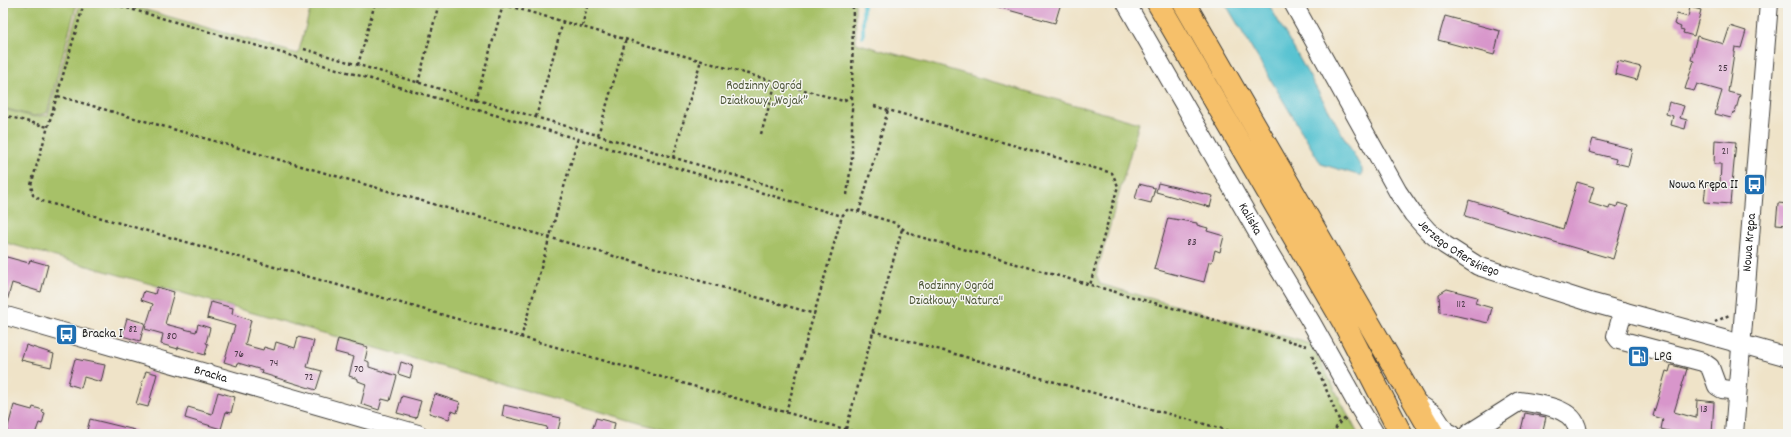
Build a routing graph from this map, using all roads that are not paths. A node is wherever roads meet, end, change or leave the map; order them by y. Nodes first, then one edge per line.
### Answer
1 (1126, 3) edge
2 (1158, 3) edge
3 (1184, 3) edge
4 (1292, 3) edge
5 (1769, 3) edge
6 (1623, 311) junction
7 (3, 316) edge
8 (1741, 344) junction
9 (1788, 357) edge
10 (1737, 391) junction
11 (1415, 402) junction
12 (366, 427) edge
13 (1479, 431) edge
14 (418, 434) edge
15 (1375, 434) edge
16 (1402, 434) edge
17 (1434, 434) edge
18 (1452, 434) edge
19 (1578, 434) edge
20 (1734, 434) edge

1 - 15 street, Kaliska
2 - 16 main road
3 - 11 main road
4 - 6 street, Jerzego Ofierskiego
5 - 8 street, Nowa Krępa
6 - 8 street, Jerzego Ofierskiego
6 - 10 street
7 - 12 street, Bracka
8 - 9 street, Jerzego Ofierskiego
8 - 10 street, Nowa Krępa
10 - 20 street, Nowa Krępa
11 - 17 main road
11 - 18 street
12 - 14 street, Bracka
13 - 19 street

